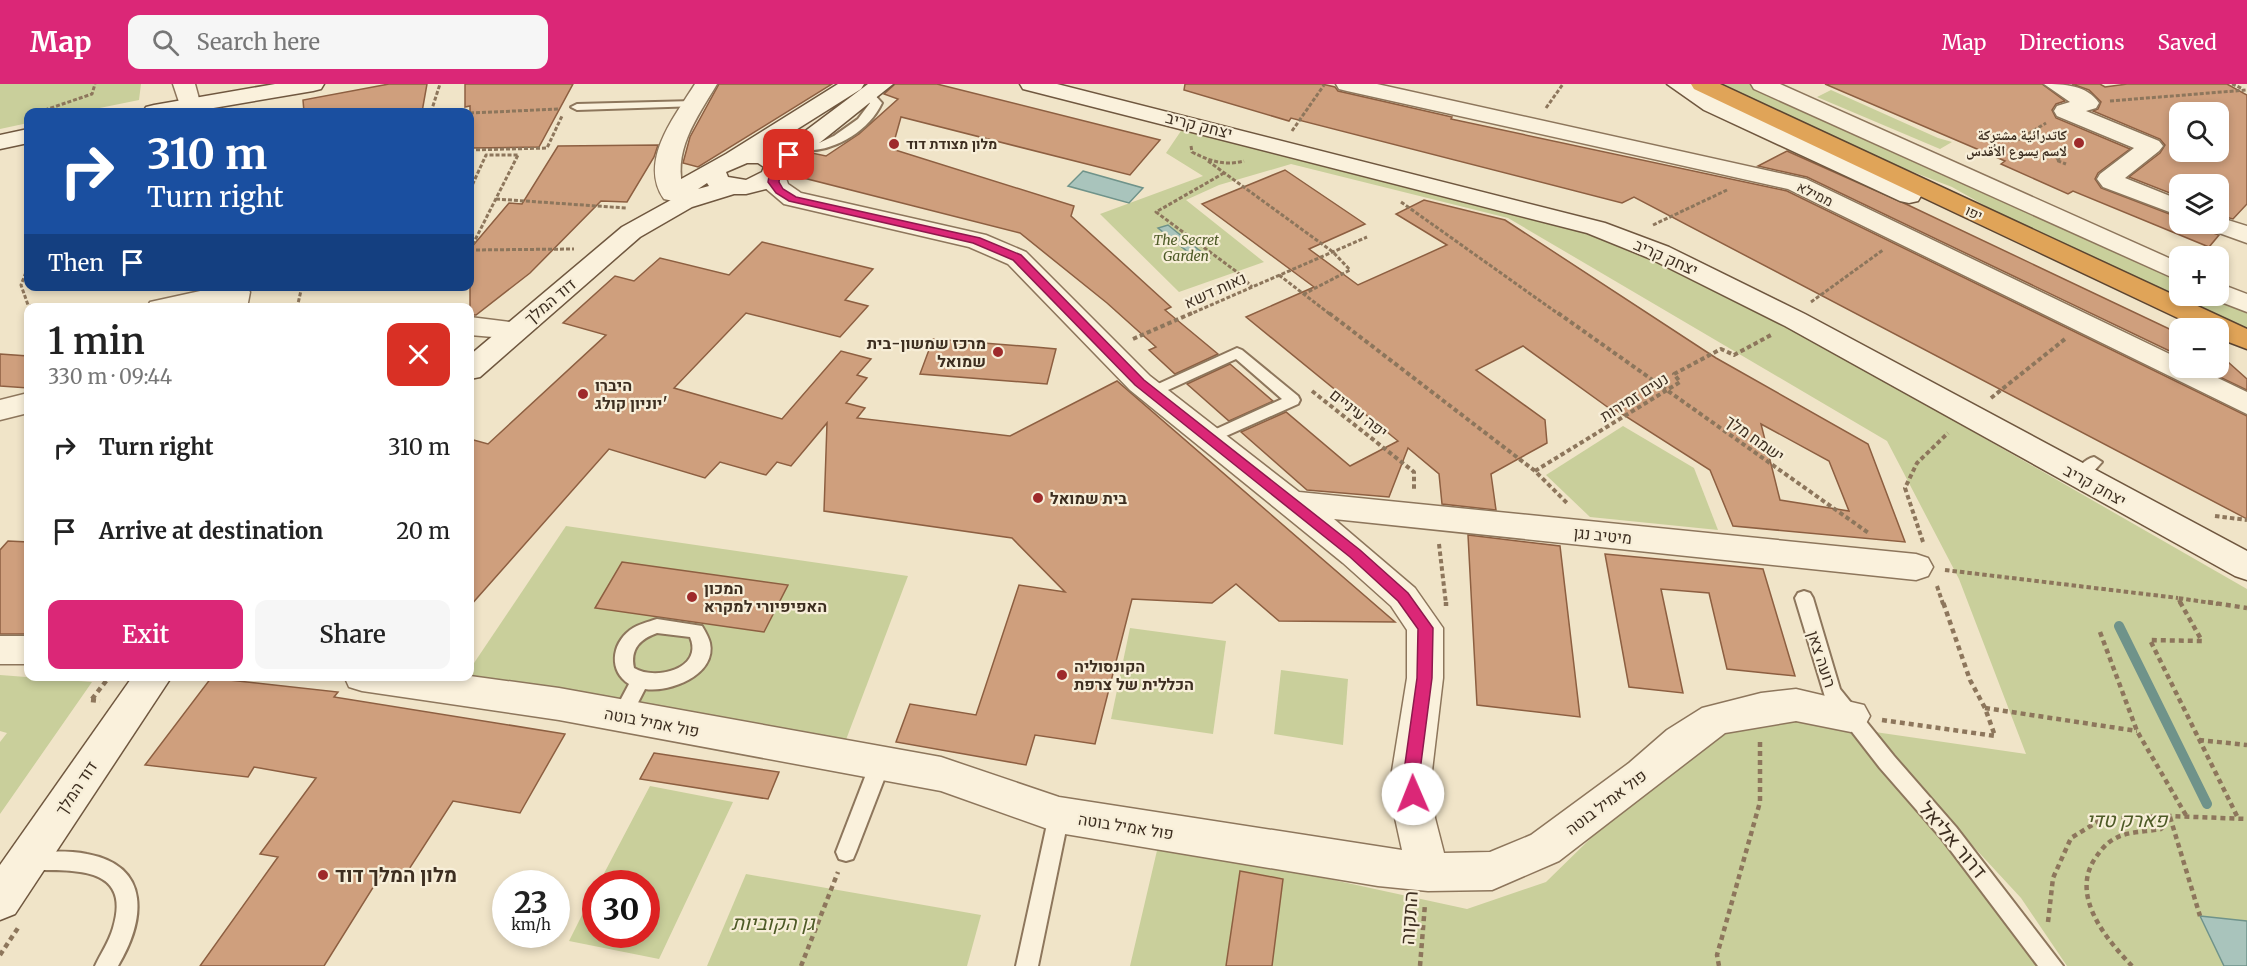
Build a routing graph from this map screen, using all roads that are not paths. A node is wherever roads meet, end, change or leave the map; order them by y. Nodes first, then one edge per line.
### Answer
1 (313, 84) edge
2 (1031, 84) edge
3 (1086, 84) edge
4 (1347, 84) edge
5 (1678, 84) edge
6 (1702, 84) edge
7 (1762, 84) edge
8 (2055, 84) edge
9 (868, 87) edge
10 (700, 94) edge
11 (187, 95) edge
12 (577, 107) road end
13 (162, 108) edge
14 (24, 137) edge
15 (0, 142) edge
16 (775, 170) junction
17 (728, 172) junction
18 (673, 194) junction
19 (1909, 196) junction
20 (2169, 205) edge
21 (634, 220) junction
22 (2229, 228) edge
23 (2247, 235) edge
24 (2169, 268) edge
25 (245, 294) edge
26 (2229, 296) edge
27 (190, 303) edge
28 (2247, 304) edge
29 (2169, 319) edge
30 (474, 326) edge
31 (516, 330) junction
32 (2247, 340) edge
33 (2229, 350) edge
34 (2247, 361) edge
35 (474, 367) edge
36 (1152, 392) junction
37 (2247, 404) edge
38 (1977, 410) junction
39 (1208, 439) junction
40 (2087, 469) junction
41 (1289, 503) junction
42 (2247, 544) edge
43 (2247, 567) edge
44 (1924, 568) road end
45 (1804, 598) dead end
46 (0, 650) edge
47 (24, 650) edge
48 (151, 681) edge
49 (402, 681) edge
50 (640, 681) dead end
51 (621, 716) junction
52 (1851, 716) junction
53 (880, 764) junction
54 (1059, 814) junction
55 (846, 852) road end
56 (26, 861) junction
57 (1428, 872) junction
58 (0, 900) edge
59 (2048, 961) edge
60 (106, 966) edge
61 (1027, 966) edge

1 - 11 street
2 - 38 street, יצחק קריב
3 - 38 street, יצחק קריב
4 - 37 street, ממילא
5 - 19 street, יפו
6 - 19 highway, יפו
6 - 32 highway, יפו
7 - 24 street
8 - 20 street
9 - 16 street, דוד המלך
9 - 17 street, דוד המלך
10 - 12 lane
10 - 18 street
11 - 13 street
14 - 15 street
16 - 17 street, דוד המלך
16 - 36 street
17 - 18 street, דוד המלך
17 - 21 street, דוד המלך
18 - 21 street, דוד המלך
19 - 29 highway, יפו
21 - 31 street, דוד המלך
22 - 23 street
25 - 27 street
26 - 28 street
30 - 31 street
31 - 35 street, דוד המלך
33 - 34 highway
36 - 39 street
36 - 39 lane
38 - 40 street, יצחק קריב
39 - 41 street
40 - 42 street, יצחק קריב
40 - 43 street, יצחק קריב
41 - 44 street, מיטיב נגן
41 - 57 street
45 - 52 lane, רועה צאן
46 - 47 street
48 - 56 street, דוד המלך
49 - 51 street, פול אמיל בוטה
50 - 51 lane
51 - 53 street, פול אמיל בוטה
52 - 57 street, פול אמיל בוטה
52 - 59 lane, דרור אליאל
53 - 54 street, פול אמיל בוטה
53 - 55 lane
54 - 57 street, פול אמיל בוטה
54 - 61 lane
56 - 58 street, דוד המלך
56 - 60 lane

